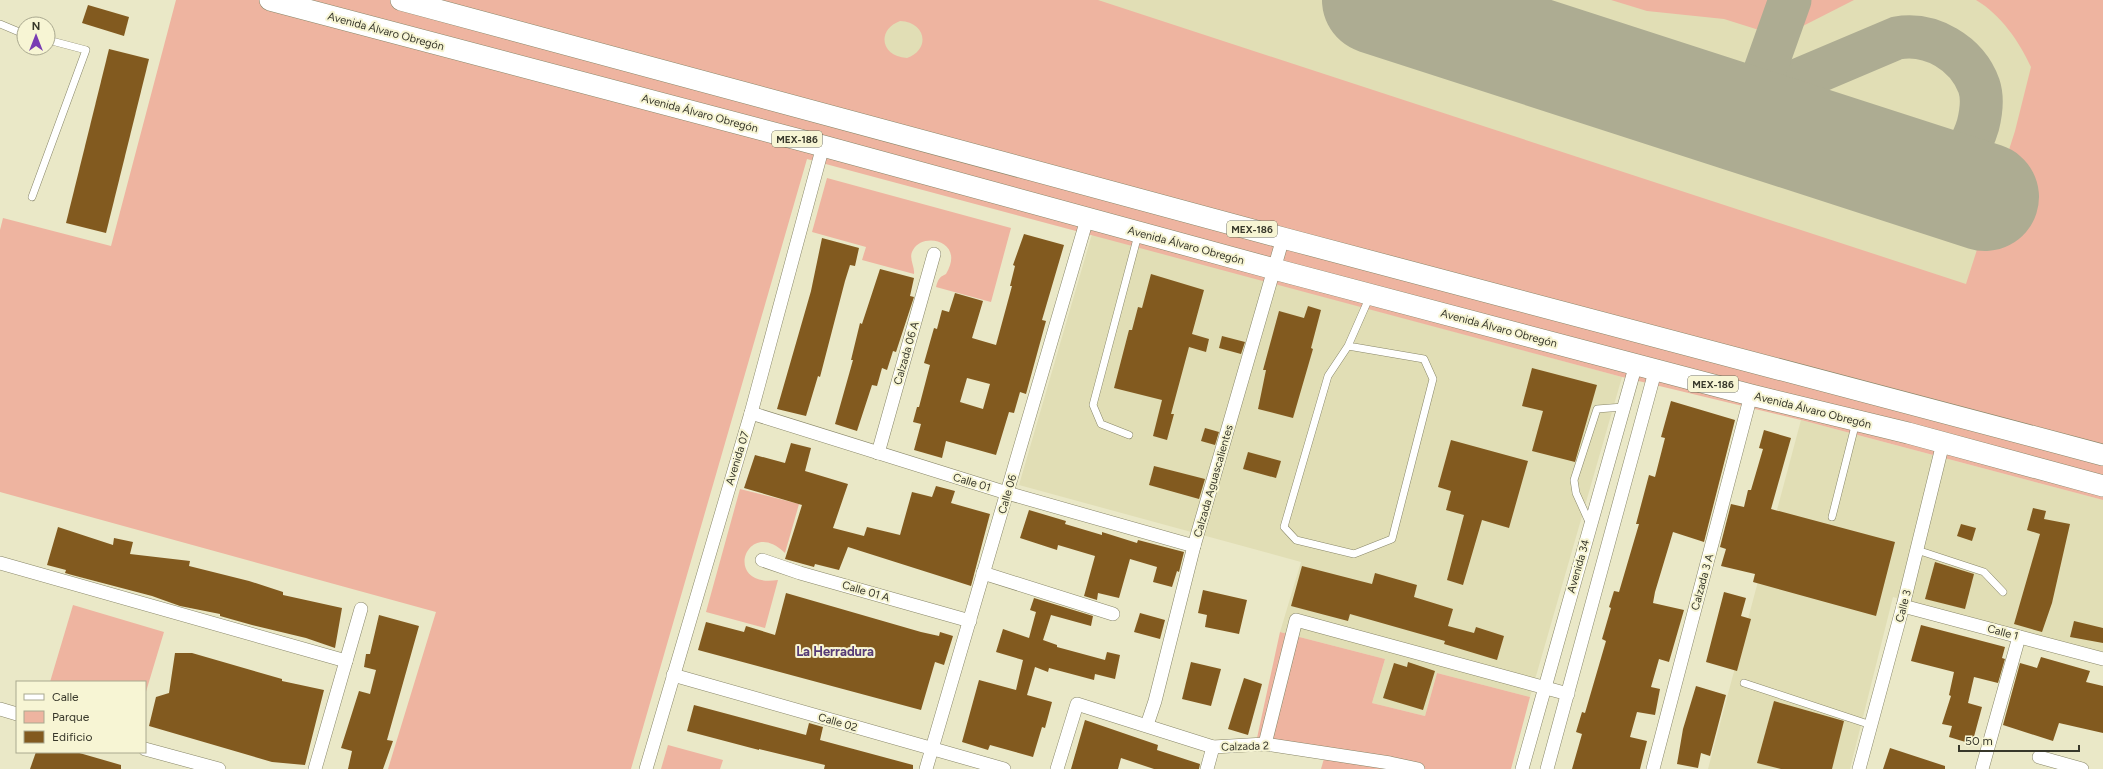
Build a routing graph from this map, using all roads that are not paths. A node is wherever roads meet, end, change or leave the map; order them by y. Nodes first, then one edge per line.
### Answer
1 (270, 0) edge
2 (401, 0) edge
3 (0, 24) edge
4 (16, 31) edge
5 (56, 42) edge
6 (824, 146) junction
7 (32, 197) dead end
8 (1088, 219) junction
9 (1138, 232) junction
10 (1283, 238) junction
11 (934, 254) dead end
12 (1274, 269) junction
13 (1371, 295) junction
14 (1348, 346) junction
15 (1636, 364) junction
16 (1656, 368) junction
17 (1751, 395) junction
18 (1914, 404) junction
19 (1623, 407) junction
20 (751, 413) junction
21 (1856, 420) junction
22 (1908, 434) junction
23 (1129, 435) dead end
24 (1943, 443) junction
25 (878, 453) junction
26 (2103, 454) edge
27 (2103, 486) edge
28 (1599, 492) junction
29 (1007, 493) junction
30 (1621, 498) junction
31 (1832, 517) dead end
32 (1590, 524) junction
33 (1194, 546) junction
34 (1917, 550) junction
35 (762, 560) dead end
36 (0, 563) edge
37 (983, 573) junction
38 (2002, 592) dead end
39 (1903, 606) junction
40 (361, 609) dead end
41 (1113, 614) dead end
42 (970, 621) junction
43 (2019, 637) junction
44 (2103, 659) edge
45 (346, 661) junction
46 (673, 675) junction
47 (1744, 683) dead end
48 (1544, 688) junction
49 (1568, 694) junction
50 (0, 709) edge
51 (16, 714) edge
52 (1147, 725) junction
53 (1871, 725) junction
54 (1265, 744) junction
55 (1212, 747) junction
56 (146, 749) edge
57 (932, 749) junction
58 (2039, 757) dead end
59 (219, 769) edge
60 (315, 769) edge
61 (646, 769) edge
62 (926, 769) edge
63 (1004, 769) edge
64 (1057, 769) edge
65 (1207, 769) edge
66 (1418, 769) edge
67 (1522, 769) edge
68 (1547, 769) edge
69 (1653, 769) edge
70 (1859, 769) edge
71 (1982, 769) edge
72 (2082, 769) edge

1 - 6 main road, Avenida Álvaro Obregón / MEX-186
2 - 10 main road, MEX-186
3 - 4 lane
5 - 7 lane
6 - 8 main road, Avenida Álvaro Obregón / MEX-186
6 - 20 street, Avenida 07
8 - 9 main road, Avenida Álvaro Obregón / MEX-186
8 - 29 street, Calle 06
9 - 12 main road, Avenida Álvaro Obregón / MEX-186
9 - 23 lane
10 - 12 street, Calzada Aguascalientes
10 - 18 main road, MEX-186
11 - 25 street, Calzada 06 A
12 - 13 main road, Avenida Álvaro Obregón / MEX-186
12 - 33 street, Calzada Aguascalientes
13 - 14 lane
13 - 15 main road, Avenida Álvaro Obregón / MEX-186
14 - 14 lane
15 - 16 main road, Avenida Álvaro Obregón / MEX-186
15 - 19 street, Avenida 34
16 - 17 main road, Avenida Álvaro Obregón / MEX-186
16 - 30 street, Avenida 34
17 - 21 main road, Avenida Álvaro Obregón / MEX-186
17 - 69 street, Calzada 3 A
18 - 22 main road
18 - 26 main road, MEX-186
19 - 28 street, Avenida 34
19 - 32 lane
20 - 25 street, Calle 01
20 - 46 street, Avenida 07
21 - 22 main road, Avenida Álvaro Obregón / MEX-186
21 - 31 lane
22 - 24 main road, Avenida Álvaro Obregón / MEX-186
24 - 27 main road, Avenida Álvaro Obregón / MEX-186
24 - 34 street, Calle 3
25 - 29 street, Calle 01
28 - 30 street
28 - 32 street, Avenida 34
29 - 33 street, Calle 01
29 - 37 street, Calle 06
30 - 49 street, Avenida 34
32 - 48 street, Avenida 34
33 - 52 street, Calzada Aguascalientes
34 - 38 lane
34 - 39 street, Calle 3
35 - 42 street, Calle 01 A
36 - 45 street
37 - 41 street
37 - 42 street, Calle 06
39 - 43 street, Calle 1
39 - 53 street, Calle 3
40 - 45 street
42 - 57 street, Calle 06
43 - 44 street, Calle 1
43 - 71 street
45 - 60 street
46 - 57 street, Calle 02
46 - 61 street, Avenida 07
47 - 53 lane
48 - 49 street
48 - 54 street
48 - 67 street, Avenida 34
49 - 68 street, Avenida 34
50 - 51 street
52 - 55 street, Calzada 2
52 - 64 street, Calzada 2
53 - 70 street, Calle 3
54 - 55 street, Calzada 2
54 - 66 street, Calzada 2
55 - 65 street
56 - 59 street
57 - 62 street, Calle 06
57 - 63 street, Calle 02
58 - 72 street

